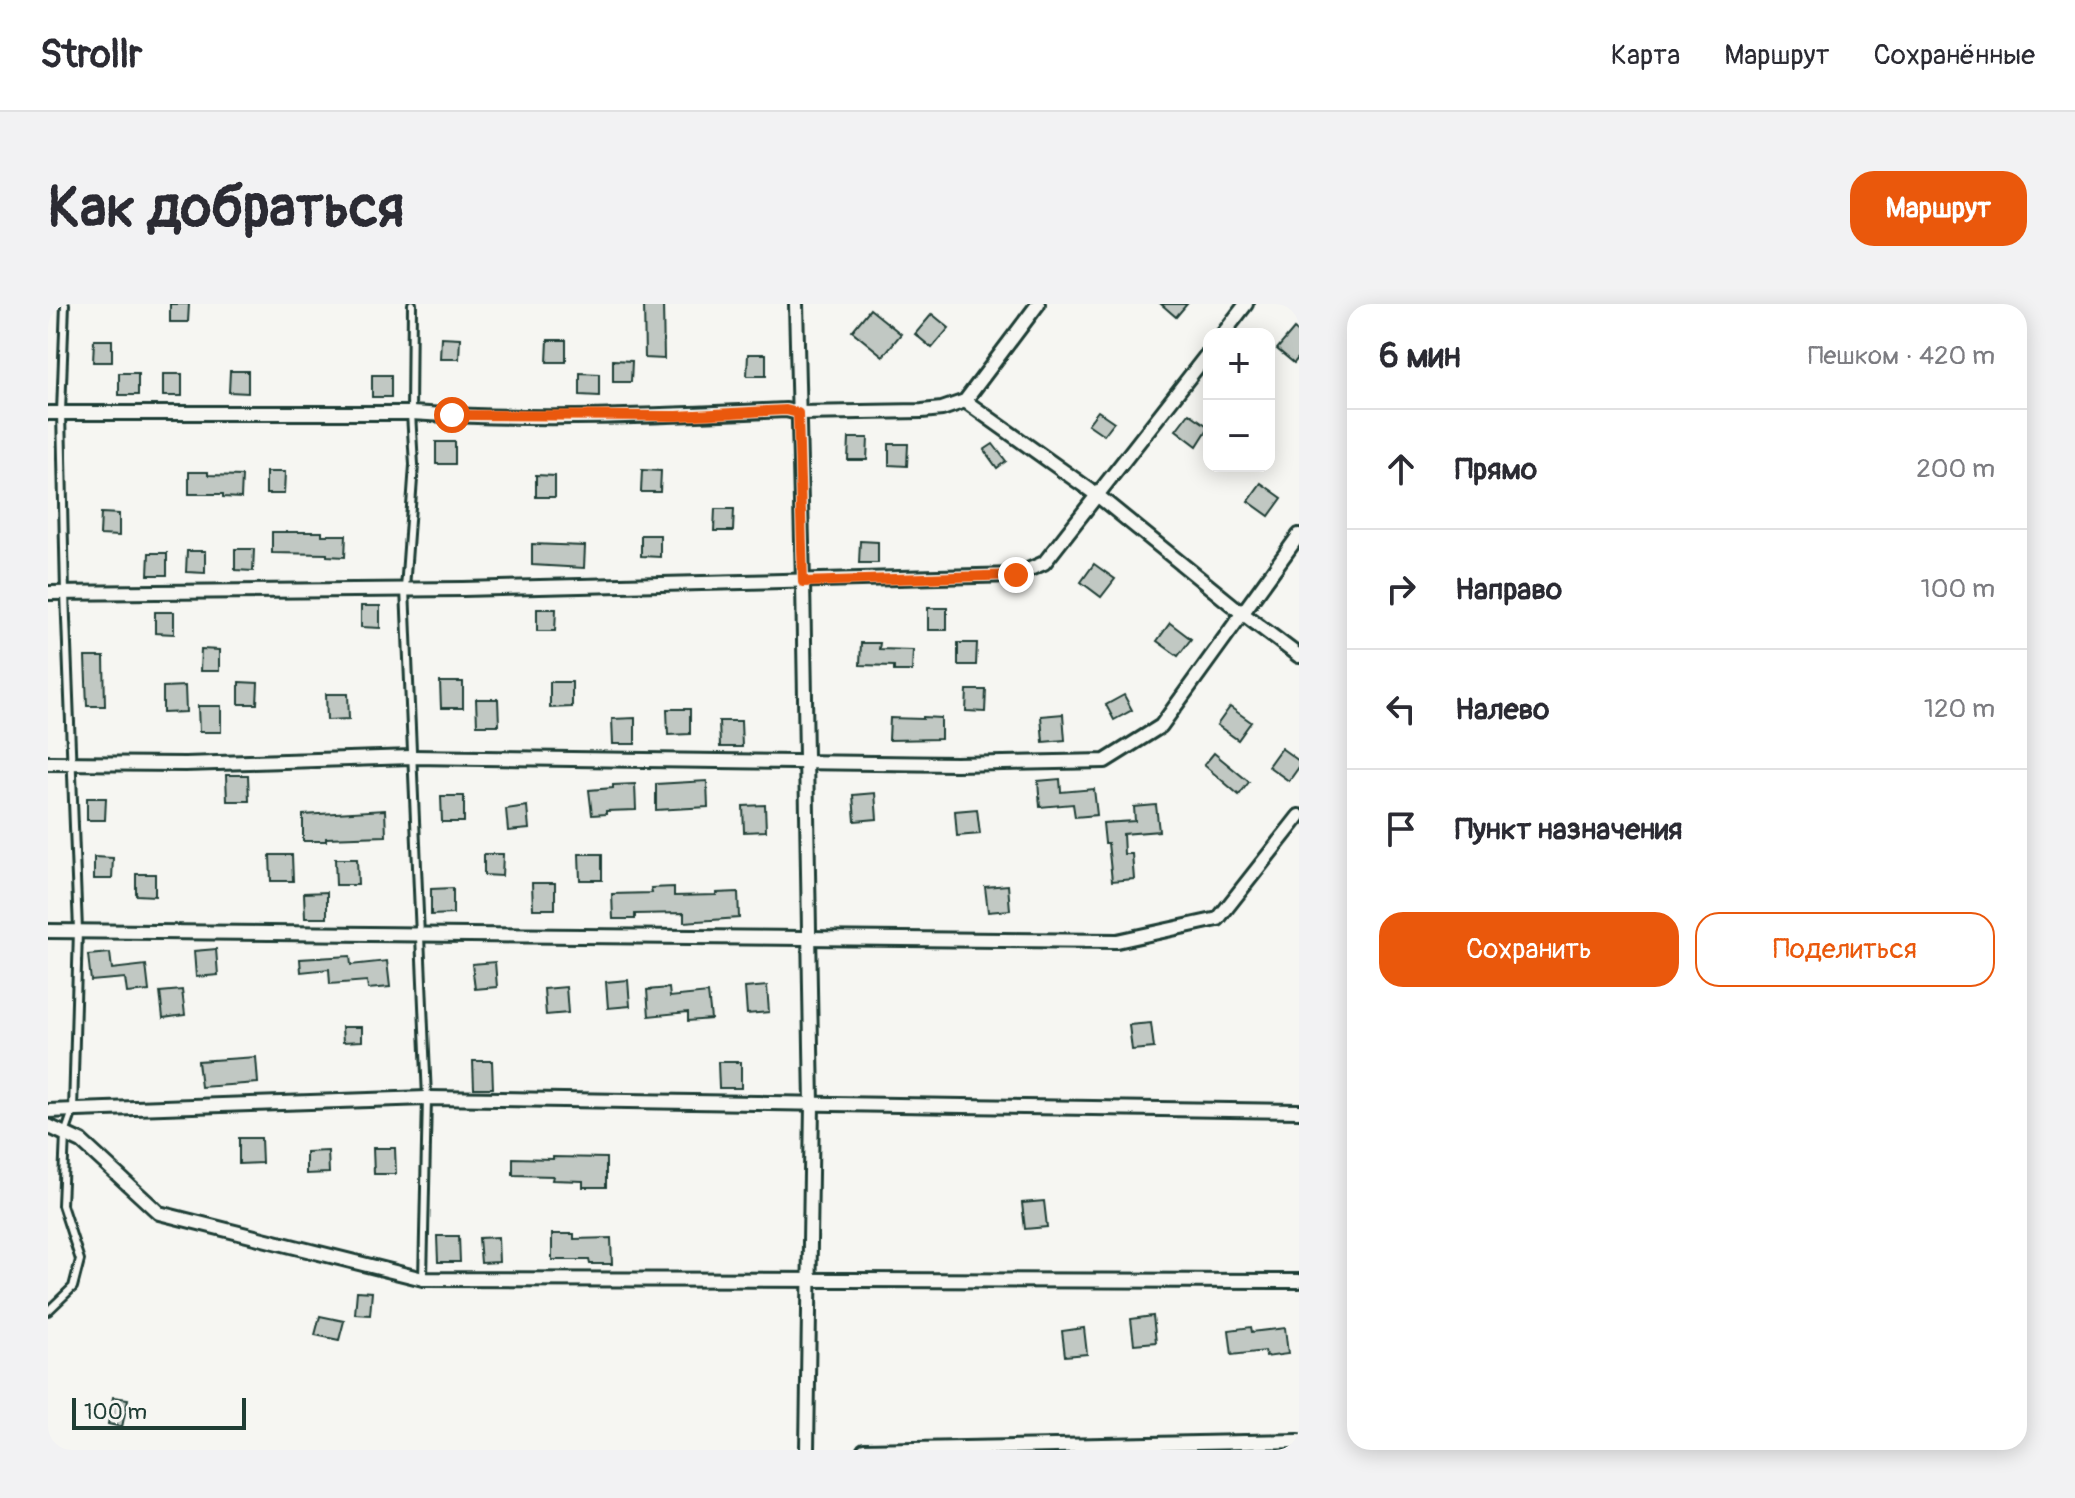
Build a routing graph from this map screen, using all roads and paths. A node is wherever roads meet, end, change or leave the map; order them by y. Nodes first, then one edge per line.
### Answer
1 (65, 304) edge
2 (412, 304) edge
3 (796, 304) edge
4 (1038, 304) edge
5 (1246, 304) edge
6 (1228, 328) edge
7 (1203, 360) edge
8 (965, 401) junction
9 (55, 413) edge
10 (411, 413) junction
11 (798, 413) junction
12 (1097, 495) junction
13 (1299, 535) edge
14 (803, 582) junction
15 (405, 589) junction
16 (48, 593) edge
17 (65, 593) junction
18 (1242, 613) junction
19 (1299, 656) edge
20 (412, 757) junction
21 (806, 762) junction
22 (48, 763) edge
23 (71, 763) junction
24 (1299, 816) edge
25 (78, 930) junction
26 (48, 931) edge
27 (420, 934) junction
28 (809, 938) junction
29 (427, 1098) junction
30 (812, 1104) junction
31 (48, 1111) edge
32 (73, 1111) junction
33 (1299, 1111) edge
34 (48, 1126) edge
35 (65, 1134) junction
36 (423, 1279) junction
37 (810, 1280) junction
38 (1299, 1281) edge
39 (48, 1311) edge
40 (1299, 1441) edge
41 (807, 1450) edge
42 (864, 1450) edge

1 - 9 lane
2 - 10 lane
3 - 11 street
4 - 8 street
5 - 6 street
7 - 12 street
8 - 11 street
8 - 12 street
9 - 10 street
9 - 17 lane
10 - 11 street
10 - 15 lane
11 - 14 street
12 - 14 street
12 - 18 street
13 - 18 street
14 - 15 street
14 - 21 street
15 - 17 street
15 - 20 lane
16 - 17 street
17 - 23 lane
18 - 19 street
18 - 21 street
20 - 21 street
20 - 23 street
20 - 27 lane
21 - 28 street
22 - 23 street
23 - 25 lane
24 - 28 street
25 - 26 street
25 - 27 street
25 - 32 lane
27 - 28 street
27 - 29 lane
28 - 30 street
29 - 30 street
29 - 32 street
29 - 36 lane
30 - 33 street
30 - 37 street
31 - 32 street
32 - 35 lane
34 - 35 street
35 - 36 street
35 - 39 lane
36 - 37 street
37 - 38 street
37 - 41 street
40 - 42 street

